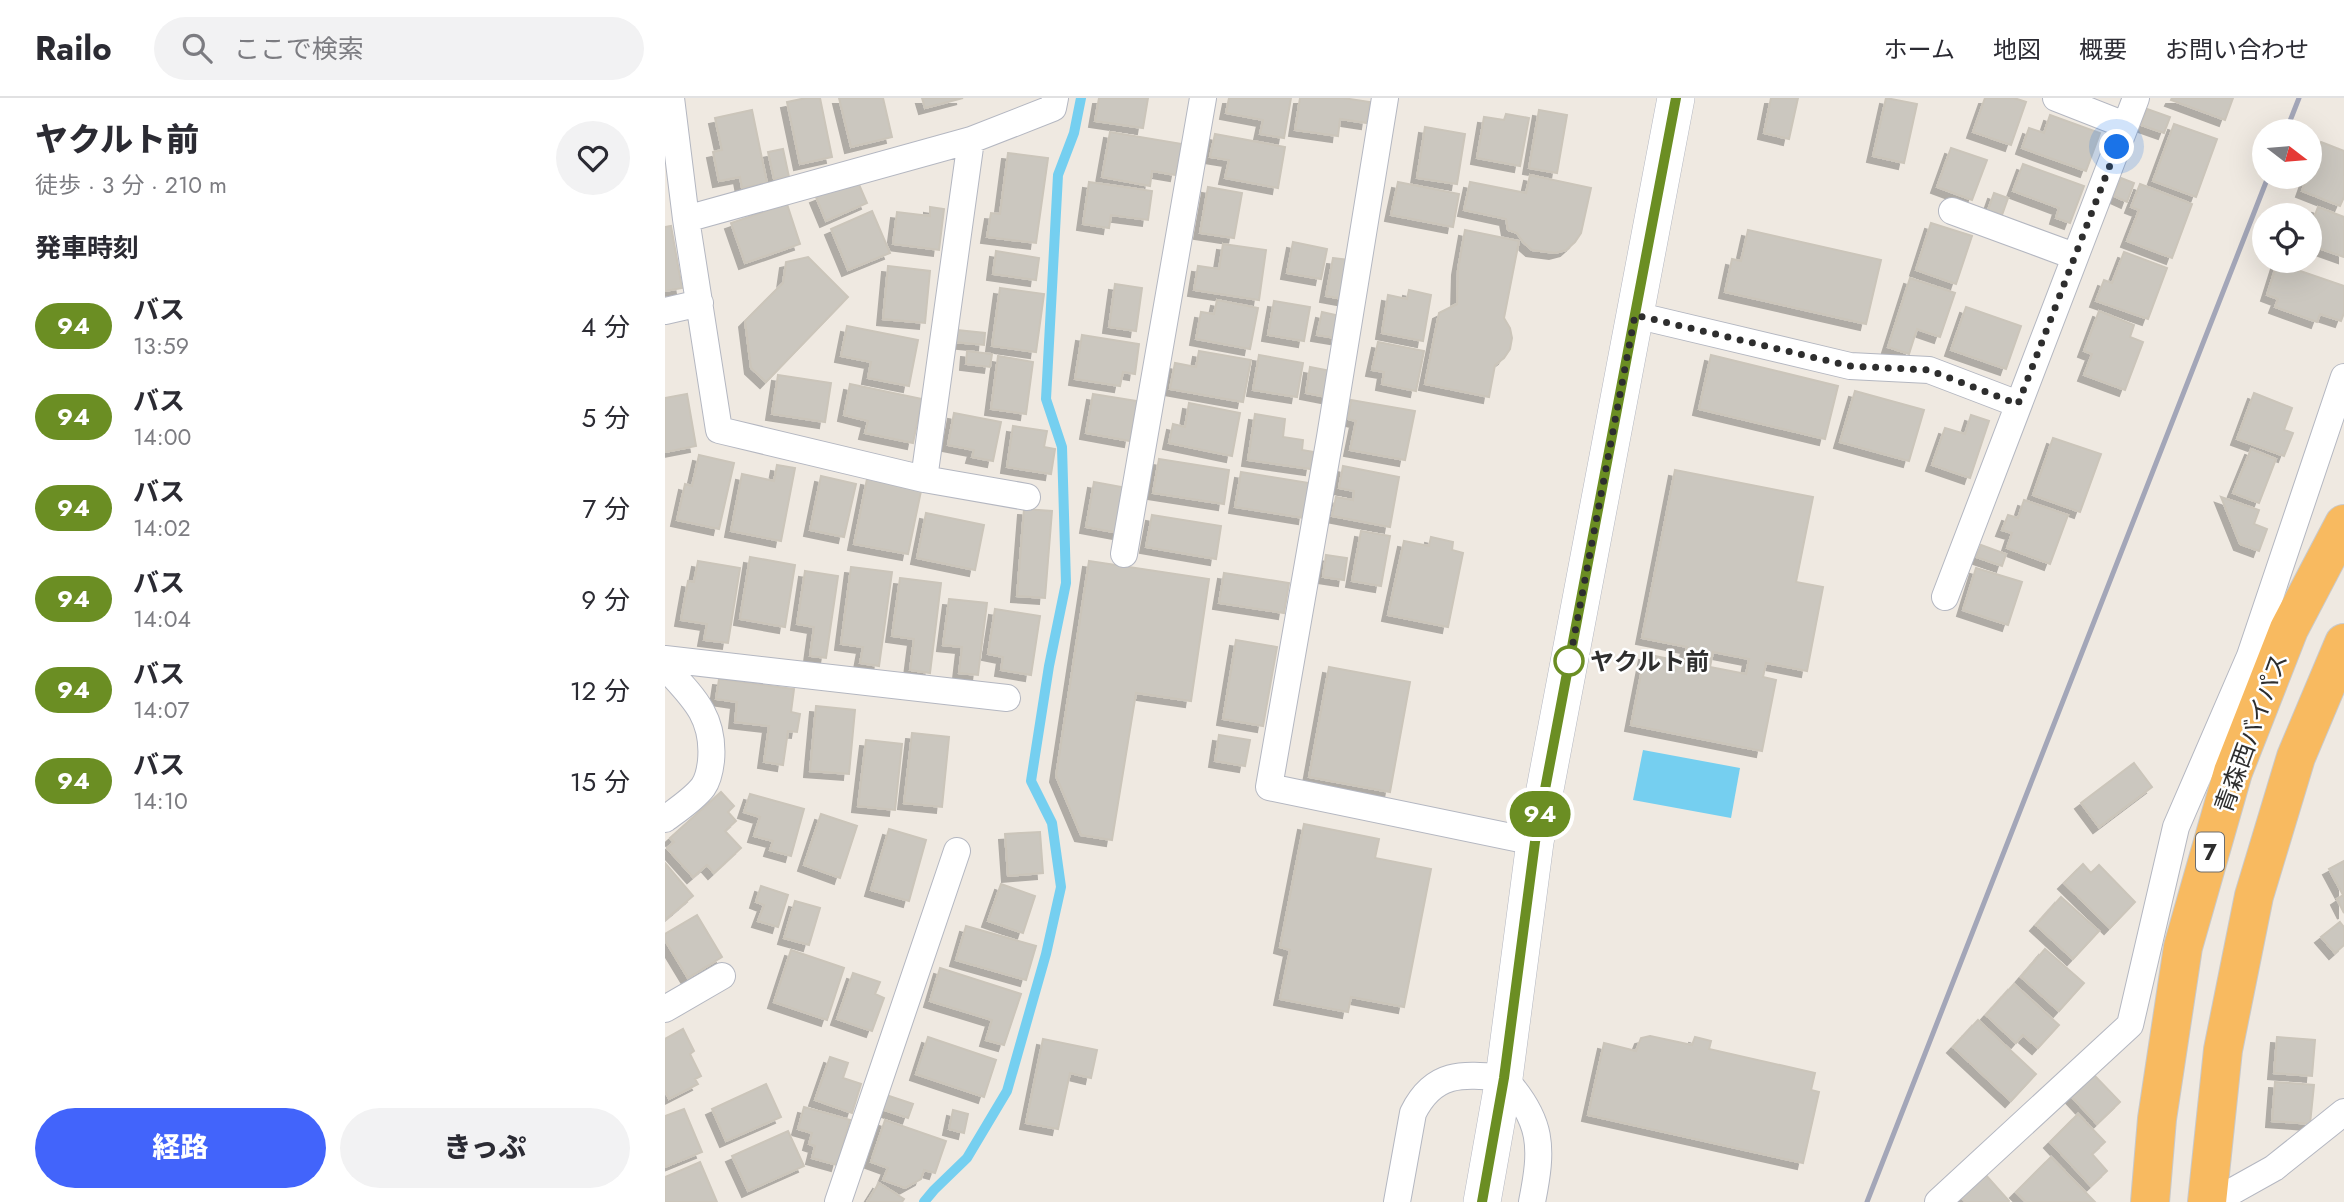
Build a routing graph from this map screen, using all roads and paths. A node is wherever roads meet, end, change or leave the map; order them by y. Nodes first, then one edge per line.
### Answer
1 (671, 98) edge
2 (1055, 98) edge
3 (1203, 98) edge
4 (1385, 98) edge
5 (1676, 98) edge
6 (2056, 98) edge
7 (2136, 98) edge
8 (2125, 125) junction
9 (971, 139) junction
10 (1952, 211) dead end
11 (685, 219) junction
12 (2074, 256) junction
13 (700, 303) junction
14 (665, 311) edge
15 (1635, 315) junction
16 (2344, 377) edge
17 (2018, 404) junction
18 (924, 479) junction
19 (1027, 497) dead end
20 (2344, 524) edge
21 (1124, 554) dead end
22 (1945, 597) dead end
23 (2344, 643) edge
24 (665, 659) edge
25 (665, 667) edge
26 (1007, 698) dead end
27 (665, 819) edge
28 (1535, 842) junction
29 (957, 850) dead end
30 (722, 976) dead end
31 (665, 1009) edge
32 (1504, 1078) junction
33 (2344, 1112) edge
34 (838, 1202) edge
35 (1397, 1202) edge
36 (1482, 1202) edge
37 (1532, 1202) edge
38 (1938, 1202) edge
39 (2150, 1202) edge
40 (2207, 1202) edge
41 (2213, 1202) edge

1 - 11 street
2 - 9 street
3 - 21 street
4 - 28 street
5 - 15 main road
6 - 8 street
7 - 8 street
8 - 12 street
9 - 11 street
9 - 18 street
10 - 12 street
11 - 13 street
12 - 17 street
13 - 14 street
13 - 18 street
15 - 17 street
15 - 28 main road
16 - 38 street
17 - 22 street
18 - 19 street
20 - 39 highway, 青森西バイパス / 7
23 - 40 highway, 青森西バイパス / 7
24 - 26 street
25 - 27 street
28 - 32 main road
29 - 34 street
30 - 31 street
32 - 35 street
32 - 36 main road
32 - 37 street
33 - 41 street

